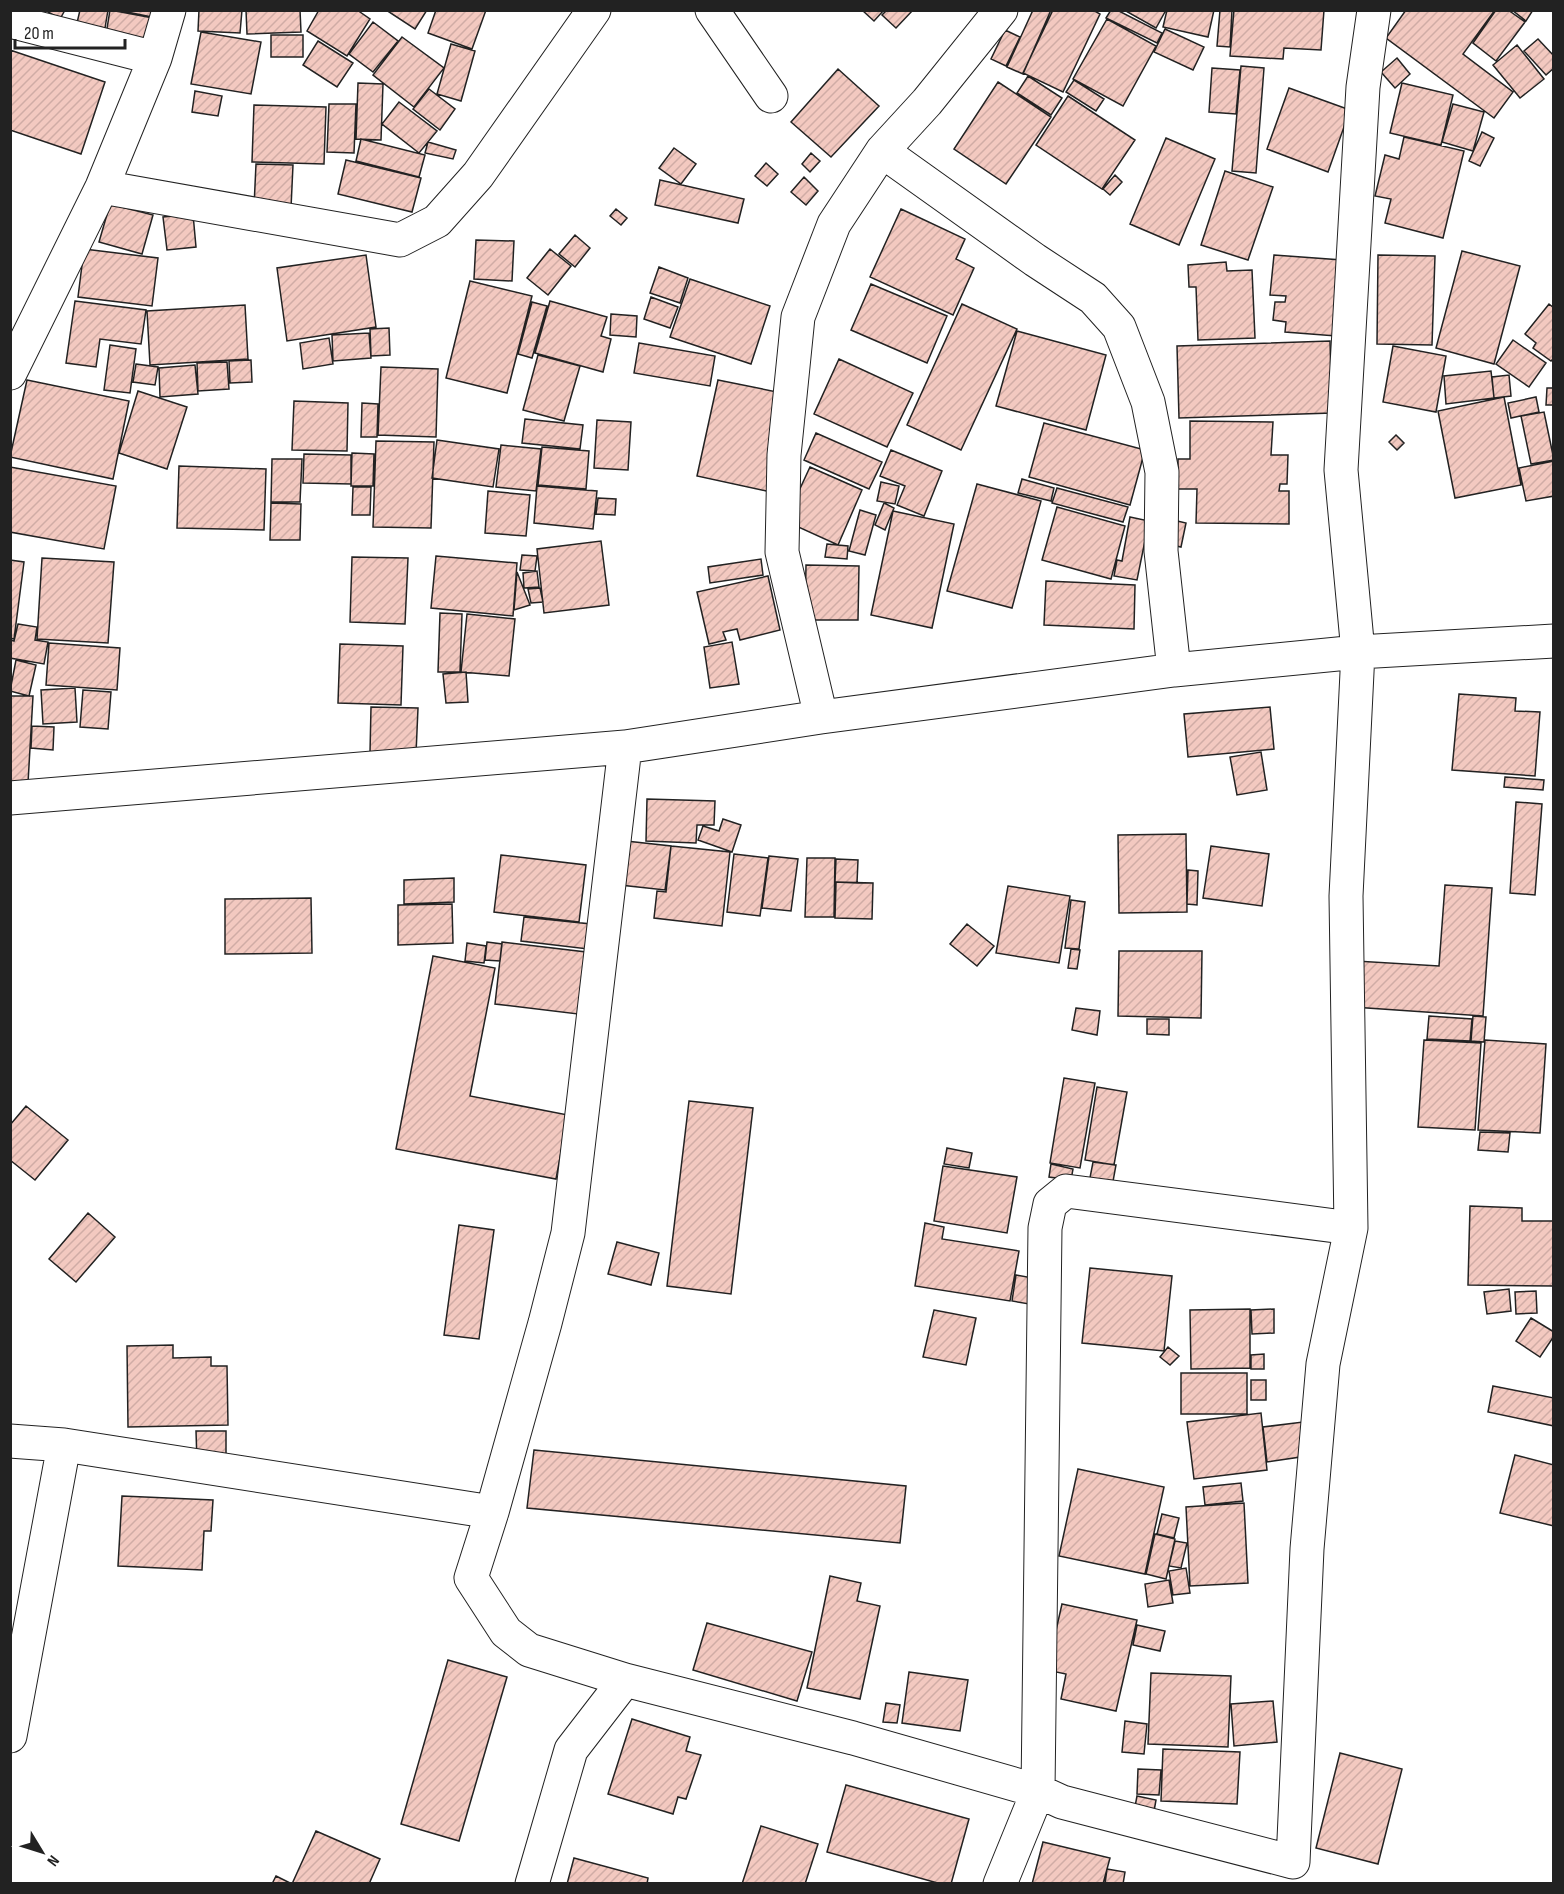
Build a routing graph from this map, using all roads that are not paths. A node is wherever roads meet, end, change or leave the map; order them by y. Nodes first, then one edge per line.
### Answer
1 (169, 10) edge
2 (594, 10) edge
3 (712, 10) edge
4 (1001, 10) edge
5 (1374, 10) edge
6 (10, 21) edge
7 (155, 58) junction
8 (771, 96) dead end
9 (882, 152) junction
10 (102, 187) junction
11 (10, 373) edge
12 (1554, 641) edge
13 (1358, 652) junction
14 (1174, 669) junction
15 (821, 717) junction
16 (626, 747) junction
17 (10, 798) edge
18 (1351, 1228) junction
19 (10, 1441) edge
20 (64, 1444) junction
21 (492, 1512) junction
22 (625, 1680) junction
23 (10, 1736) edge
24 (1038, 1791) junction
25 (1289, 1873) edge
26 (532, 1884) edge
27 (1000, 1884) edge

1 - 7 street
2 - 10 street
3 - 8 street
4 - 9 street
5 - 13 street
6 - 7 street
7 - 10 street
9 - 14 street
9 - 15 street
10 - 11 street
12 - 13 street
13 - 14 street
13 - 18 street
14 - 15 street
15 - 16 street
16 - 17 street
16 - 21 street
18 - 24 street
18 - 25 street
19 - 20 street
20 - 21 street
20 - 23 street
21 - 22 street
22 - 24 street
22 - 26 street
24 - 25 street
24 - 27 street

